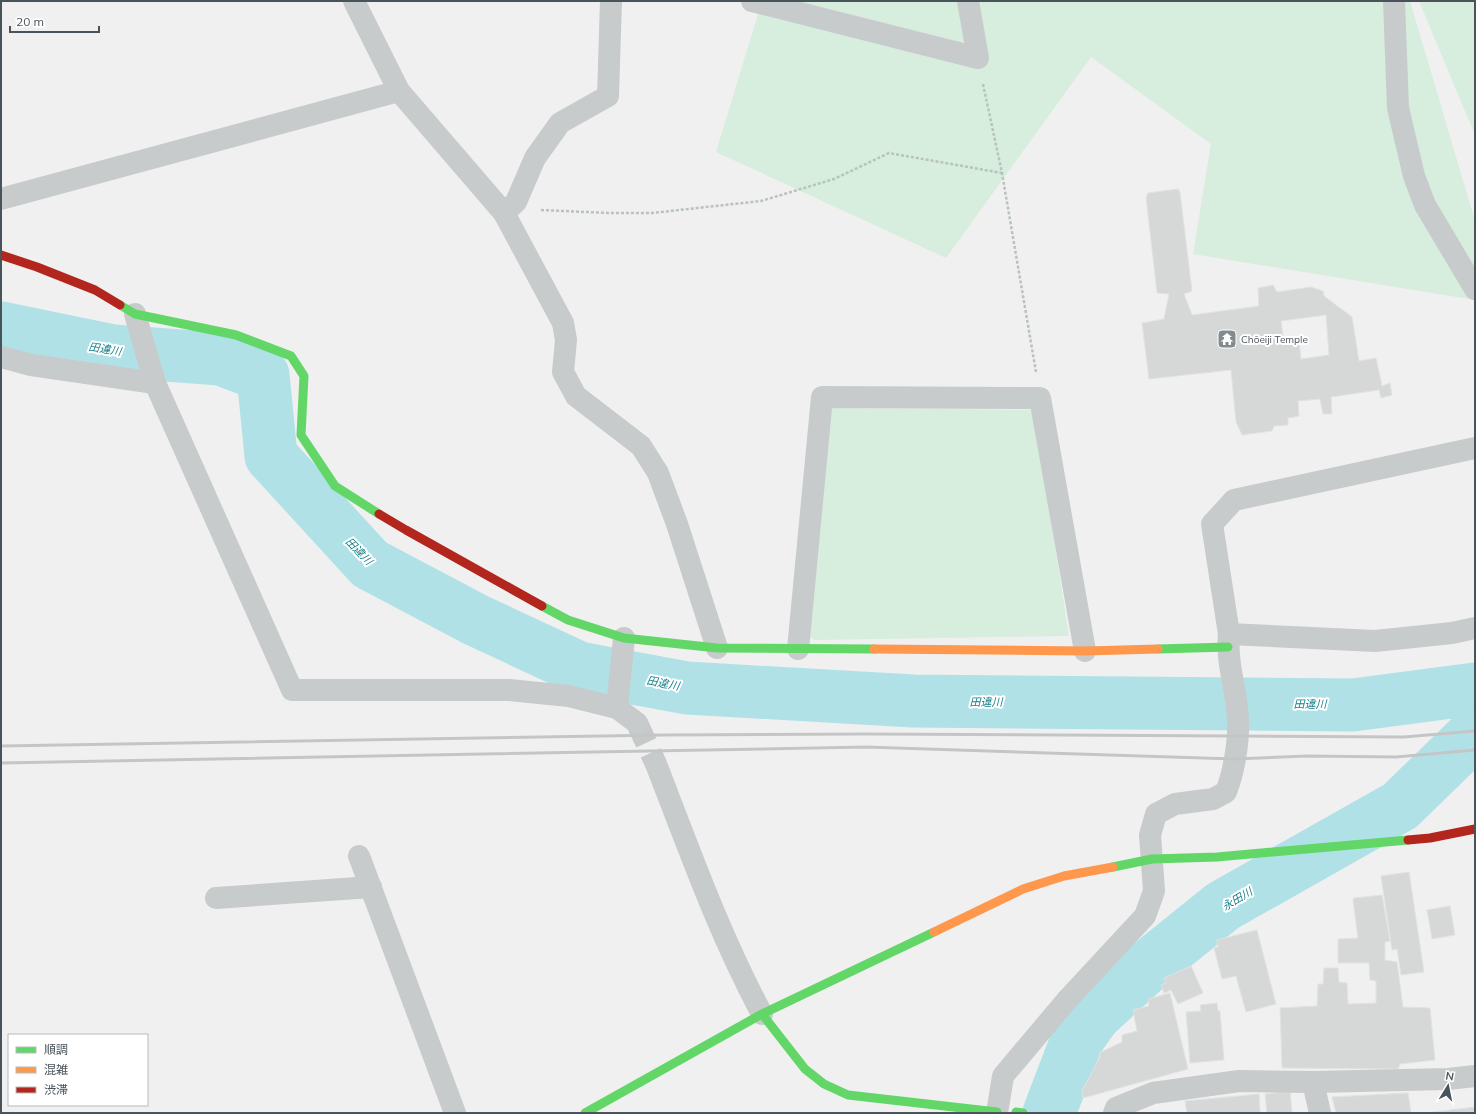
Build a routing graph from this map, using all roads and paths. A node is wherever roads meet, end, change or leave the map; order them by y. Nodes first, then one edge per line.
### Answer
1 (354, 1) edge
2 (611, 1) edge
3 (752, 1) edge
4 (968, 1) edge
5 (1394, 1) edge
6 (978, 58) junction
7 (399, 92) junction
8 (1002, 173) junction
9 (1, 199) edge
10 (510, 208) junction
11 (1, 255) edge
12 (1475, 289) edge
13 (135, 314) junction
14 (1, 357) edge
15 (155, 383) junction
16 (1040, 398) junction
17 (1475, 448) edge
18 (1475, 628) edge
19 (624, 638) junction
20 (1228, 640) junction
21 (717, 648) junction
22 (798, 649) junction
23 (1085, 651) junction
24 (617, 708) junction
25 (637, 723) tunnel mouth
26 (656, 764) tunnel mouth
27 (1475, 829) edge
28 (359, 856) dead end
29 (1152, 859) junction
30 (371, 886) junction
31 (216, 898) dead end
32 (762, 1014) junction
33 (1475, 1076) edge
34 (1313, 1082) junction
35 (1008, 1112) edge
36 (455, 1113) edge
37 (585, 1113) edge
38 (1114, 1113) edge
39 (1320, 1113) edge

1 - 7 street
2 - 10 street
3 - 6 street
4 - 6 street
5 - 12 street
6 - 8 path
7 - 9 street
7 - 10 street
8 - 10 path
8 - 16 path
10 - 21 street
11 - 13 street
13 - 15 street
13 - 19 street
14 - 15 street
15 - 24 street
16 - 22 street
16 - 23 street
17 - 20 street
18 - 20 street
19 - 21 street
19 - 24 street
20 - 23 street
20 - 29 street
21 - 22 street
22 - 23 street
24 - 25 street
26 - 32 street
27 - 29 street
28 - 30 street
29 - 32 street
29 - 35 street
30 - 31 street
30 - 36 street
32 - 35 street
32 - 37 street
33 - 34 street
34 - 38 street
34 - 39 street

